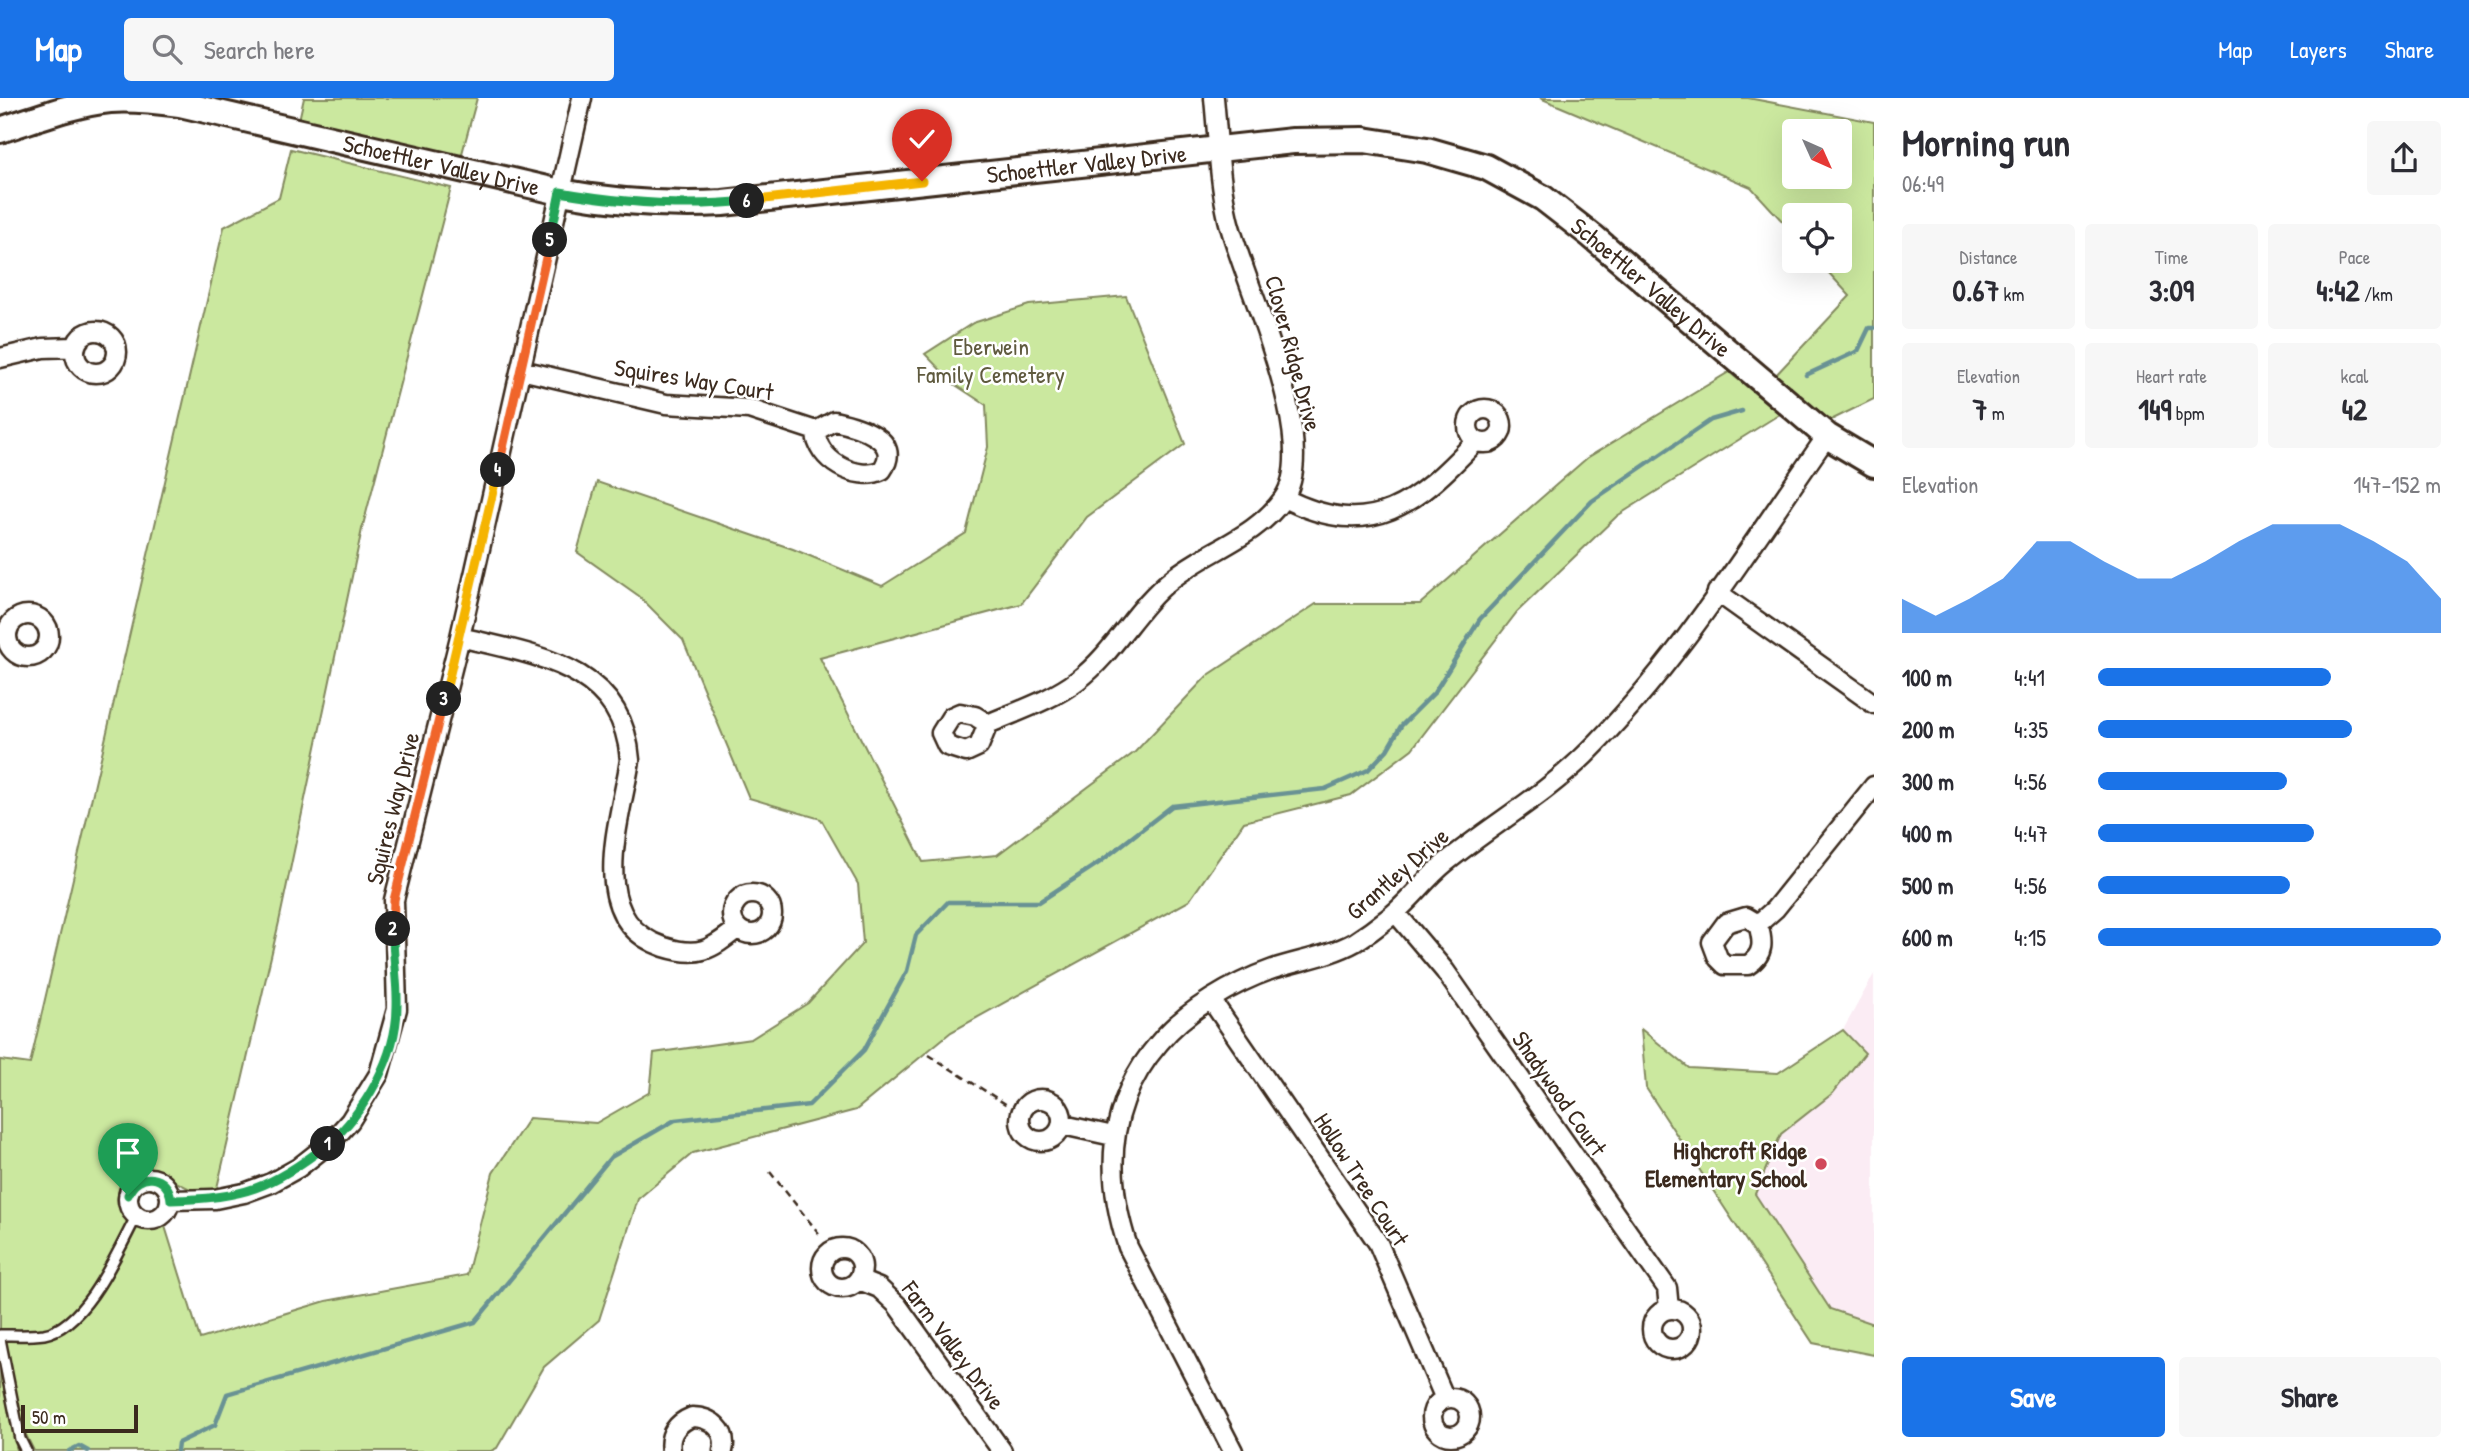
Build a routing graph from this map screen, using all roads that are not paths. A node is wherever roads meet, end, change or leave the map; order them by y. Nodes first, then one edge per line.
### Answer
1 (583, 98) edge
2 (1214, 98) edge
3 (0, 130) edge
4 (1220, 149) junction
5 (560, 192) junction
6 (75, 347) dead end
7 (0, 358) edge
8 (521, 370) junction
9 (816, 431) dead end
10 (1827, 436) junction
11 (1476, 441) dead end
12 (1874, 464) edge
13 (1284, 498) junction
14 (1717, 592) junction
15 (460, 637) junction
16 (1874, 704) edge
17 (988, 724) dead end
18 (1874, 786) edge
19 (1396, 913) junction
20 (1758, 924) dead end
21 (737, 929) dead end
22 (1212, 1001) junction
23 (1063, 1125) dead end
24 (1113, 1136) junction
25 (171, 1200) junction
26 (136, 1215) junction
27 (859, 1280) dead end
28 (1669, 1309) dead end
29 (0, 1337) edge
30 (1445, 1399) dead end
31 (26, 1451) edge
32 (671, 1451) edge
33 (723, 1451) edge
34 (1002, 1451) edge
35 (1233, 1451) edge

1 - 5 street, Squires Way Drive
2 - 4 street, Clover Ridge Drive
3 - 5 street, Schoettler Valley Drive
4 - 5 street, Schoettler Valley Drive
4 - 10 street, Schoettler Valley Drive
4 - 13 street, Clover Ridge Drive
5 - 8 street, Squires Way Drive
6 - 7 street
8 - 9 street, Squires Way Court
8 - 15 street, Squires Way Drive
10 - 12 street, Schoettler Valley Drive
10 - 14 street, Grantley Drive
11 - 13 street
13 - 17 street, Clover Ridge Drive
14 - 16 street
14 - 19 street, Grantley Drive
15 - 21 street
15 - 25 street, Squires Way Drive
18 - 20 street
19 - 22 street, Grantley Drive
19 - 28 street, Shadywood Court
22 - 24 street, Grantley Drive
22 - 30 street, Hollow Tree Court
23 - 24 street
24 - 35 street, Grantley Drive
25 - 26 street
25 - 26 street
26 - 29 lane
27 - 34 street, Farm Valley Drive
29 - 31 lane
32 - 33 street

